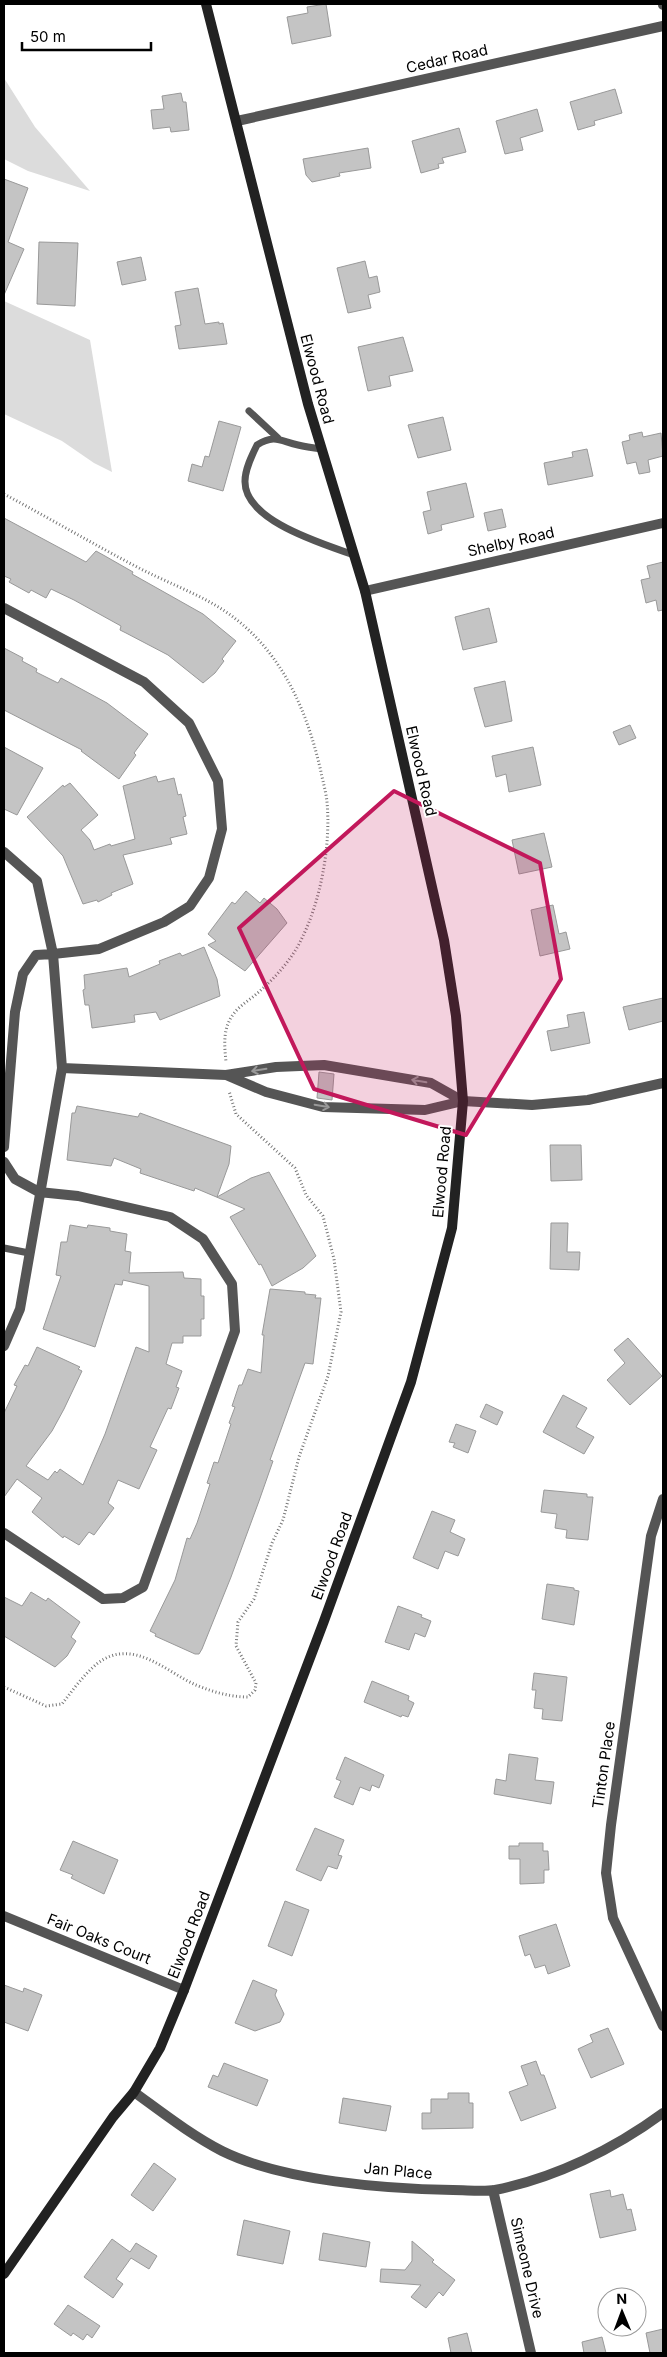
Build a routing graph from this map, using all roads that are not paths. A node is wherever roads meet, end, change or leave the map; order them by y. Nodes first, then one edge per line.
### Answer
1 (206, 4) edge
2 (663, 26) edge
3 (237, 121) junction
4 (249, 411) dead end
5 (278, 438) junction
6 (322, 449) junction
7 (663, 523) edge
8 (354, 555) junction
9 (365, 590) junction
10 (4, 608) edge
11 (4, 852) edge
12 (53, 954) junction
13 (62, 1068) junction
14 (226, 1072) junction
15 (663, 1083) edge
16 (463, 1101) junction
17 (4, 1146) edge
18 (4, 1162) edge
19 (39, 1192) junction
20 (4, 1248) edge
21 (29, 1254) junction
22 (4, 1346) edge
23 (663, 1499) edge
24 (4, 1533) edge
25 (4, 1916) edge
26 (184, 1990) junction
27 (663, 2026) edge
28 (134, 2092) junction
29 (663, 2113) edge
30 (493, 2190) junction
31 (4, 2274) edge
32 (531, 2353) edge

1 - 3 main road, Elwood Road
2 - 3 street, Cedar Road
3 - 6 main road, Elwood Road
4 - 5 lane
5 - 6 lane
5 - 8 lane
6 - 8 main road, Elwood Road
7 - 9 street, Shelby Road
8 - 9 main road, Elwood Road
9 - 16 main road, Elwood Road
10 - 12 street
11 - 12 street
12 - 13 street
12 - 17 street
13 - 14 street
13 - 19 street
16 -> 14 street
14 -> 16 street
15 - 16 street
16 - 26 main road, Elwood Road
18 - 19 street
19 - 21 street
19 - 24 street
20 - 21 lane
21 - 22 street
23 - 27 street, Tinton Place
25 - 26 street, Fair Oaks Court
26 - 28 main road, Elwood Road
28 - 30 street, Jan Place
28 - 31 main road, Elwood Road
29 - 30 street, Jan Place
30 - 32 street, Simeone Drive

